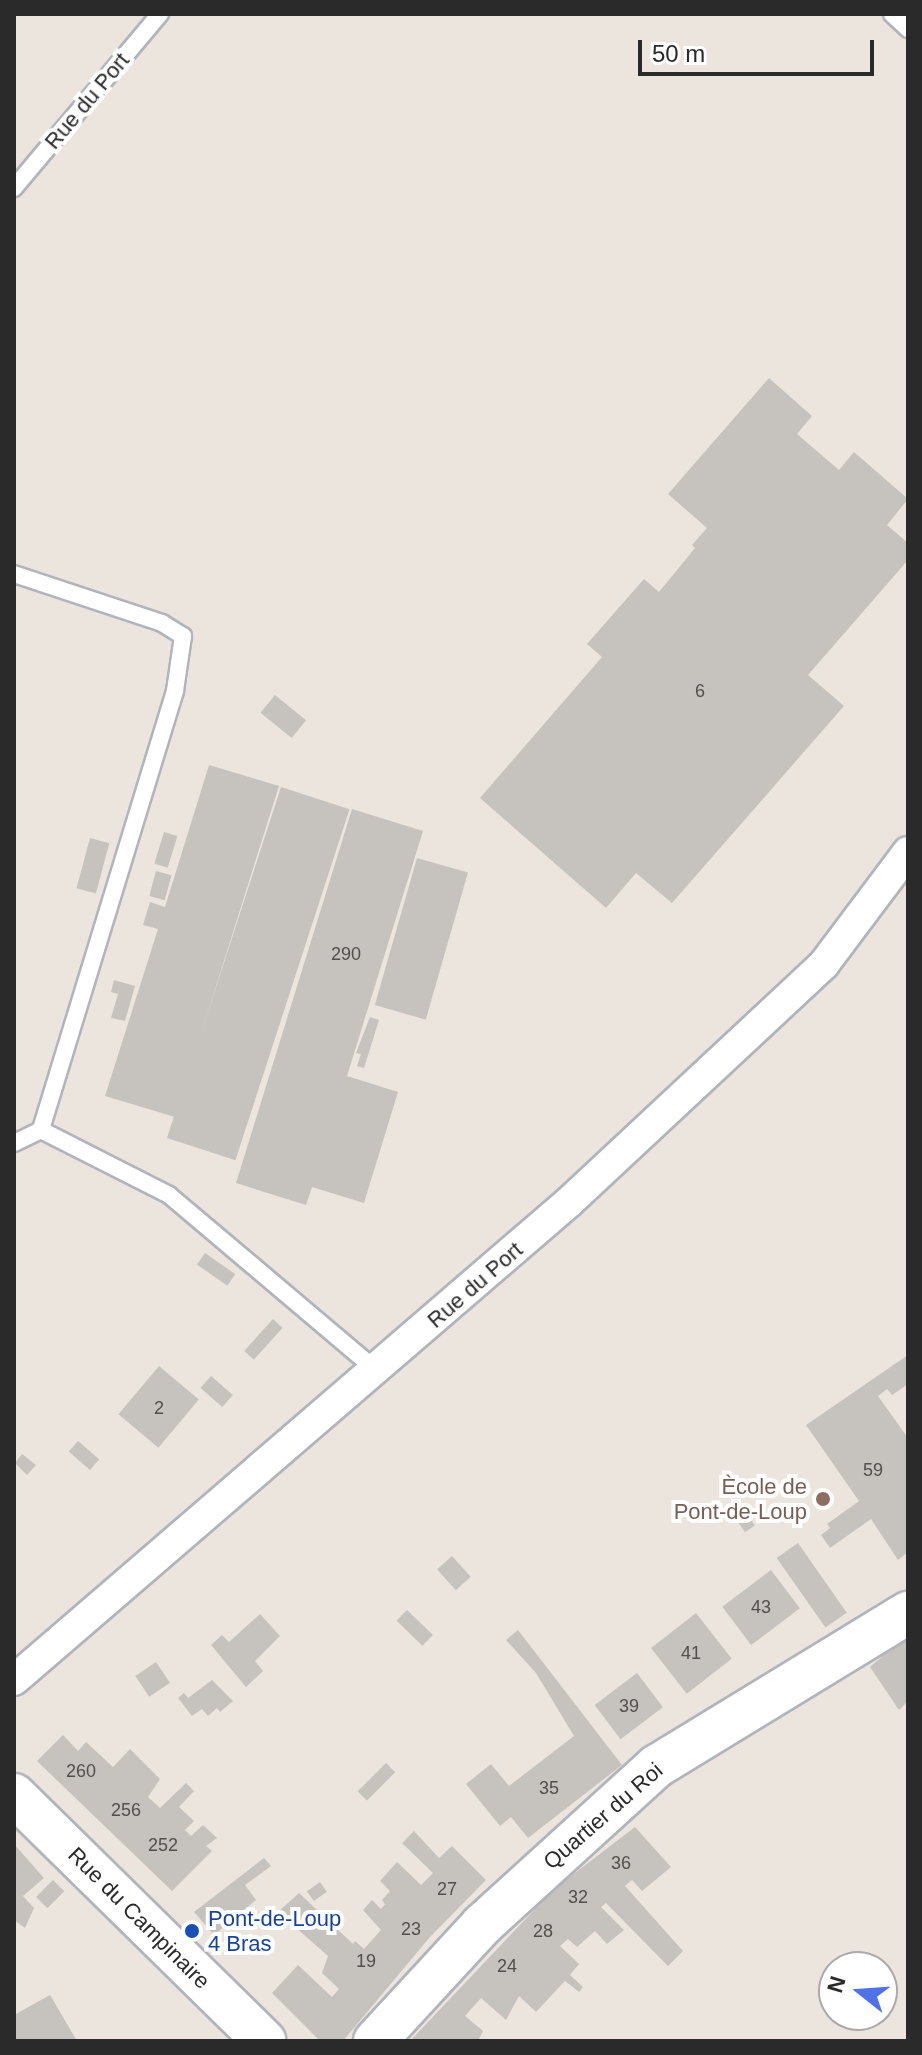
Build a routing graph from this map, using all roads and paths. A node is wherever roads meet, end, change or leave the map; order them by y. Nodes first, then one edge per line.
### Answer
1 (160, 14) edge
2 (892, 14) edge
3 (908, 29) edge
4 (14, 188) edge
5 (14, 574) edge
6 (907, 857) edge
7 (41, 1130) junction
8 (14, 1143) edge
9 (377, 1371) junction
10 (908, 1613) edge
11 (14, 1680) edge
12 (14, 1795) edge
13 (264, 2041) edge
14 (375, 2041) edge

1 - 4 lane, Rue du Port
2 - 3 lane
5 - 7 lane
6 - 9 street, Rue du Port
7 - 8 lane
7 - 9 lane
9 - 11 street, Rue du Port
10 - 14 street, Quartier du Roi
12 - 13 street, Rue du Campinaire

